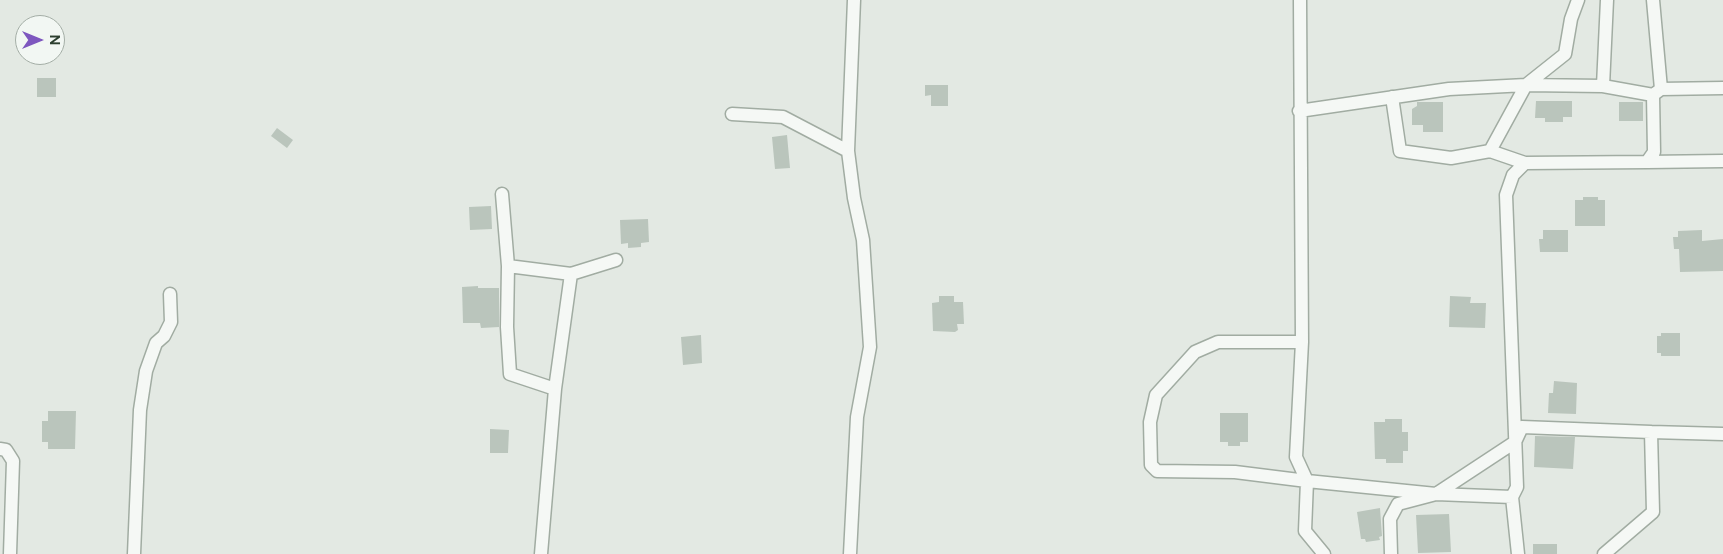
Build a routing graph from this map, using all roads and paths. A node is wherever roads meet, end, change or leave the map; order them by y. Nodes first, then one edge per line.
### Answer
1 (854, 0) edge
2 (1300, 0) edge
3 (1578, 0) edge
4 (1607, 0) edge
5 (1653, 0) edge
6 (1526, 86) junction
7 (1603, 86) junction
8 (1723, 88) edge
9 (1657, 92) junction
10 (1392, 96) junction
11 (1299, 111) junction
12 (732, 114) dead end
13 (848, 151) junction
14 (1490, 151) junction
15 (1648, 162) junction
16 (1723, 162) edge
17 (1525, 163) junction
18 (502, 194) dead end
19 (616, 260) dead end
20 (508, 266) junction
21 (571, 274) junction
22 (170, 294) dead end
23 (1302, 342) junction
24 (555, 389) junction
25 (1651, 432) junction
26 (1723, 434) edge
27 (1515, 442) junction
28 (0, 449) edge
29 (1307, 481) junction
30 (1436, 494) junction
31 (1512, 497) junction
32 (10, 554) edge
33 (134, 554) edge
34 (542, 554) edge
35 (850, 554) edge
36 (1324, 554) edge
37 (1391, 554) edge
38 (1518, 554) edge
39 (1604, 554) edge

1 - 13 street
2 - 11 street
3 - 6 street
4 - 7 street
5 - 9 street
6 - 7 street
6 - 10 street
6 - 14 street
7 - 9 street
8 - 9 street
9 - 15 street
10 - 11 street
10 - 14 street
11 - 23 street
12 - 13 street
13 - 35 street
14 - 17 street
15 - 16 street
15 - 17 street
17 - 27 street
18 - 20 street
19 - 21 street
20 - 21 street
20 - 24 street
21 - 24 street
22 - 33 street
23 - 29 street
23 - 29 street
24 - 34 street
25 - 26 street
25 - 27 street
25 - 39 street
27 - 30 street
27 - 31 street
28 - 32 street
29 - 30 street
29 - 36 street
30 - 31 street
30 - 37 street
31 - 38 street

